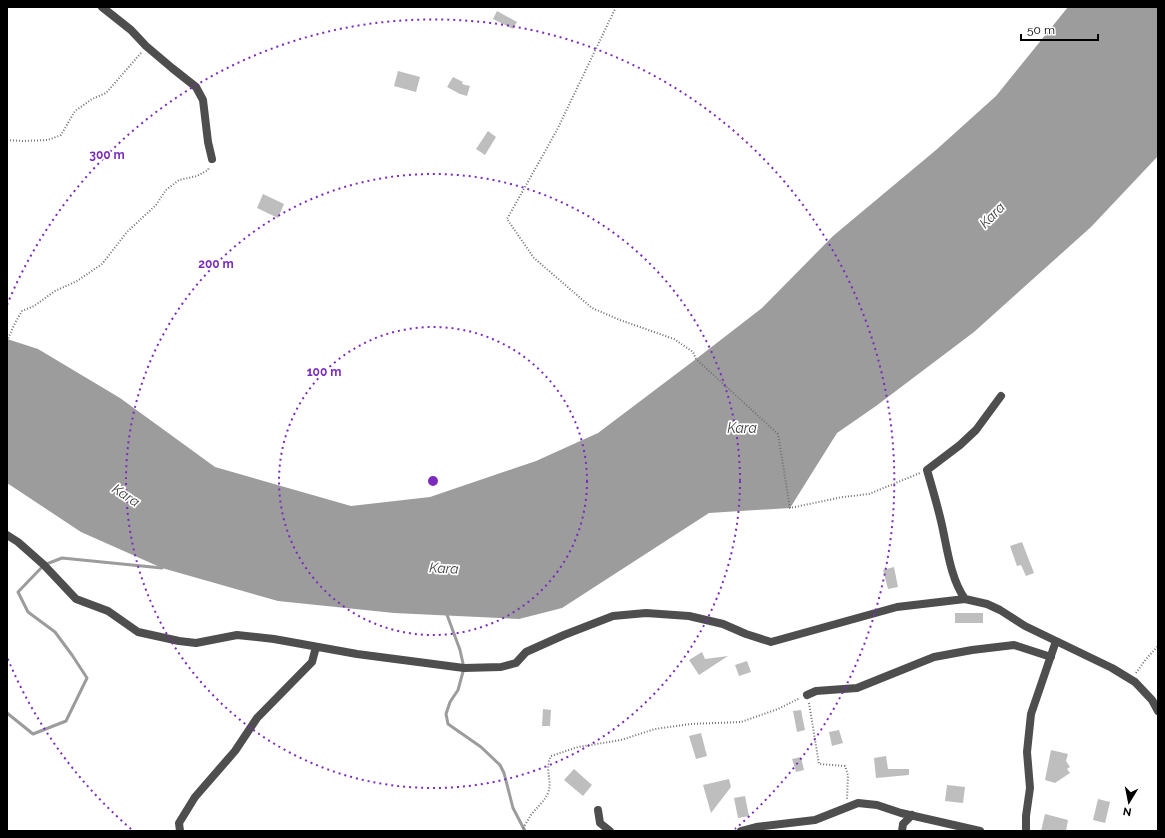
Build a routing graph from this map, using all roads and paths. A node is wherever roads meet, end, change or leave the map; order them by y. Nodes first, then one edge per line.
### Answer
1 (102, 7) edge
2 (616, 7) edge
3 (146, 46) junction
4 (7, 140) edge
5 (212, 159) joint
6 (7, 341) edge
7 (1001, 396) dead end
8 (928, 470) junction
9 (7, 535) edge
10 (965, 599) junction
11 (1056, 641) junction
12 (1158, 646) edge
13 (316, 647) junction
14 (1051, 657) junction
15 (1135, 682) junction
16 (807, 695) junction
17 (1158, 711) edge
18 (846, 808) junction
19 (598, 810) dead end
20 (912, 815) junction
21 (180, 831) edge
22 (522, 831) edge
23 (610, 831) edge
24 (741, 831) edge
25 (902, 831) edge
26 (980, 831) edge
27 (1026, 831) edge

1 - 3 street
2 - 8 path
3 - 4 path
3 - 5 street
5 - 6 path
7 - 8 street
8 - 10 street
9 - 13 street
10 - 11 street
10 - 13 street
11 - 14 street
11 - 15 street
12 - 15 path
13 - 21 street
14 - 16 street
14 - 27 street
15 - 17 street
16 - 18 path
16 - 22 path
18 - 20 street
18 - 24 street
19 - 23 street
20 - 25 street
20 - 26 street

